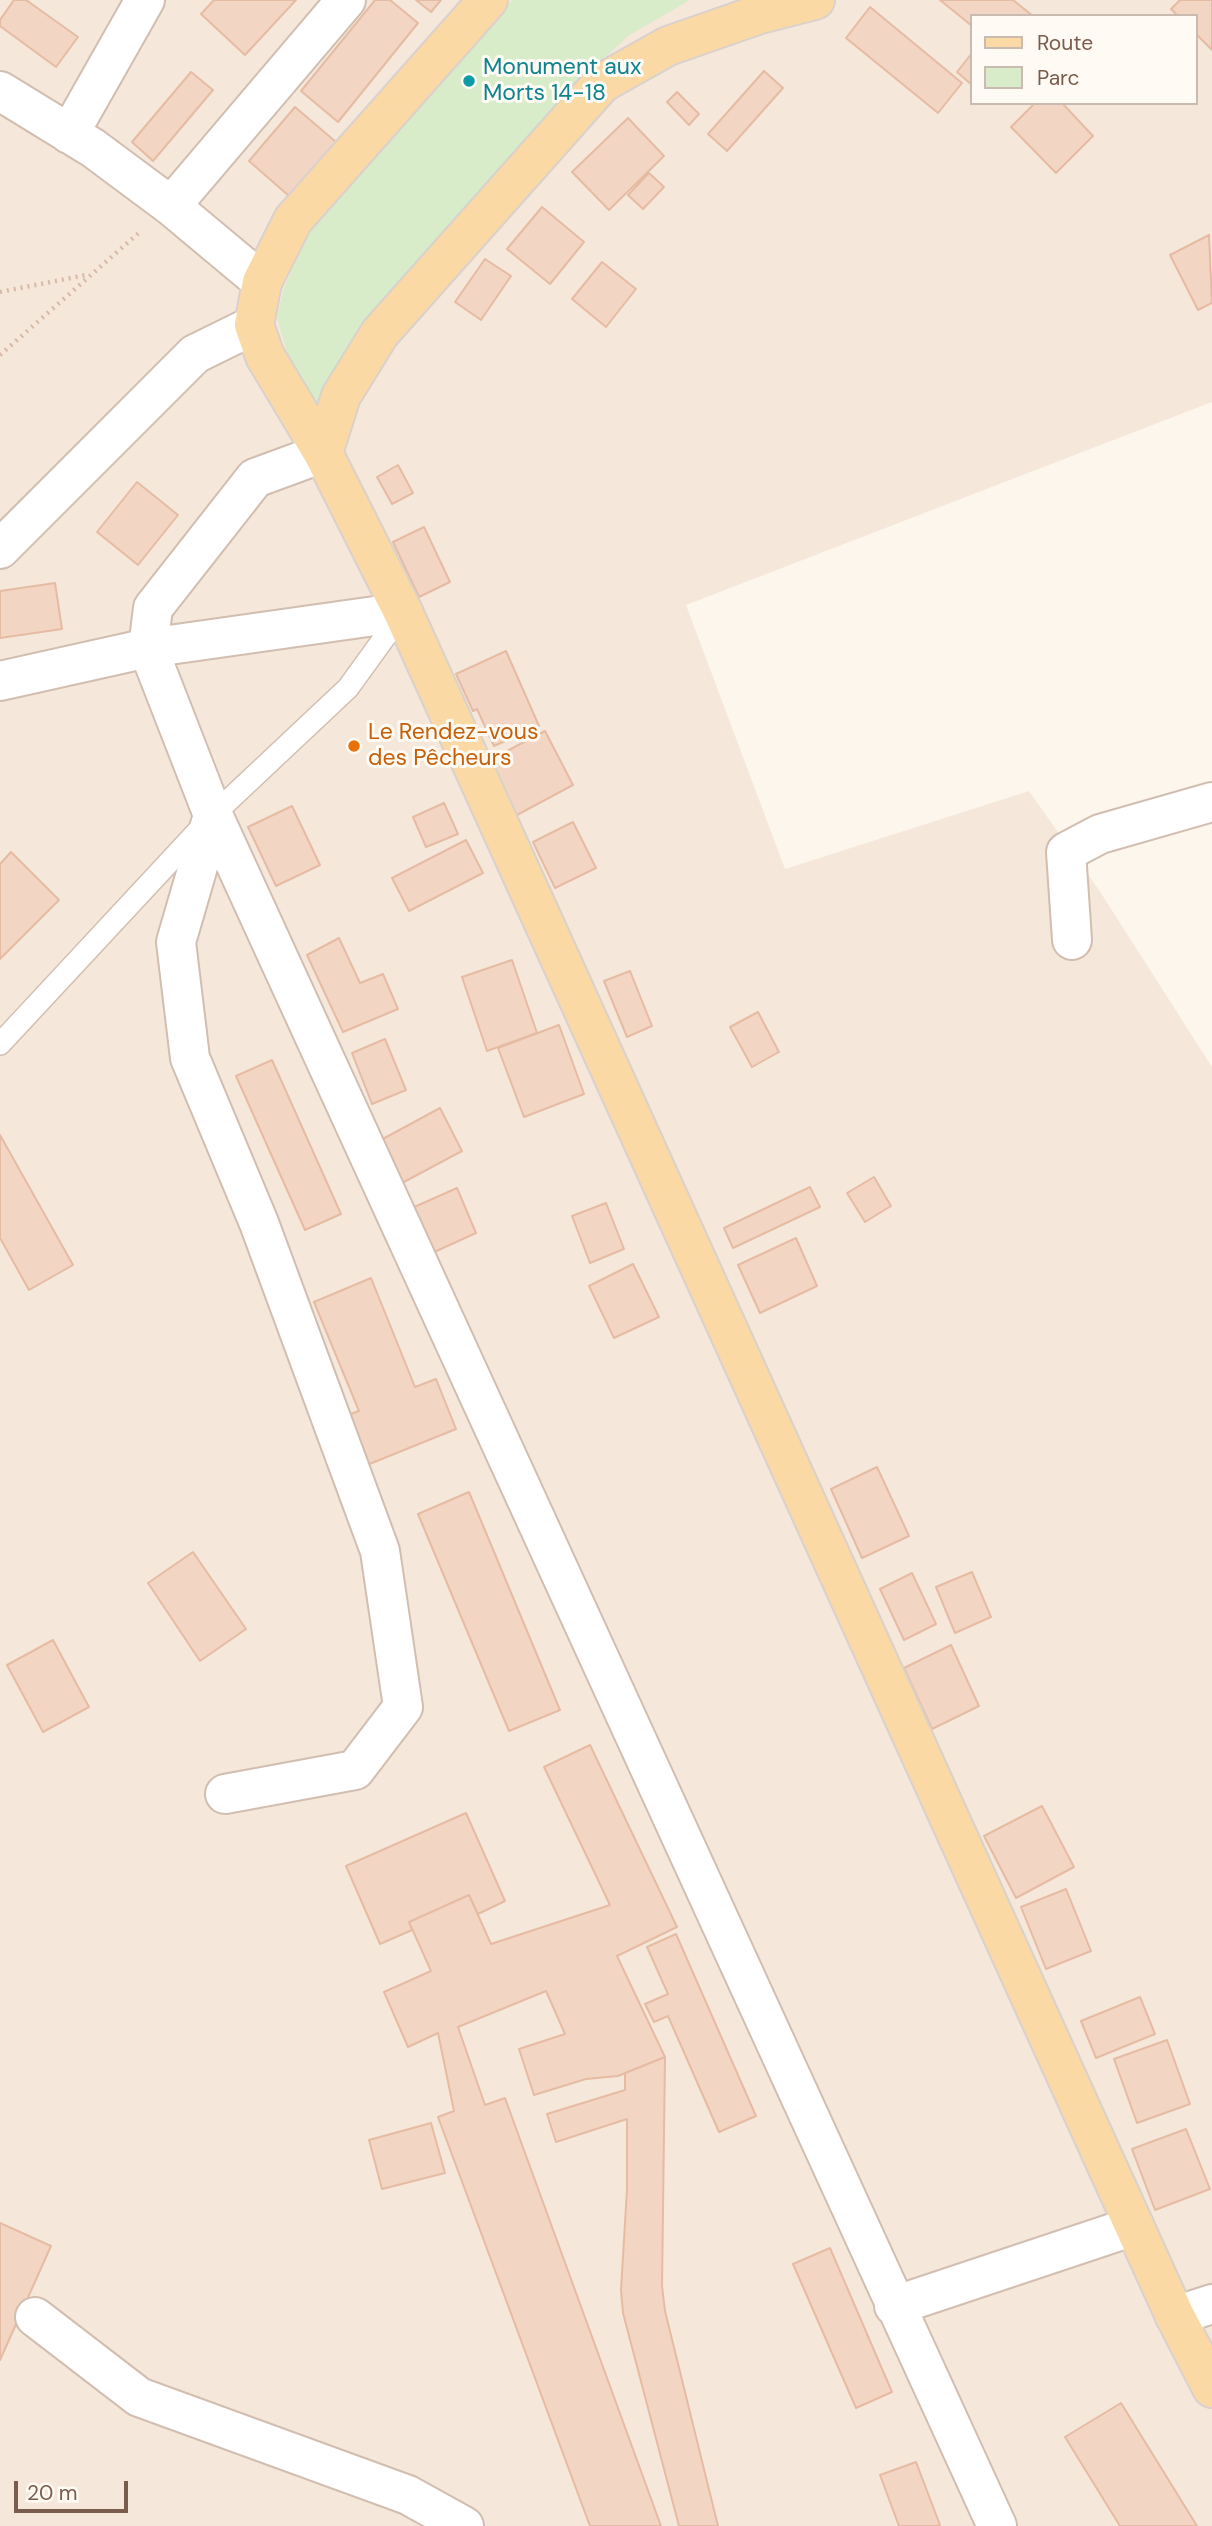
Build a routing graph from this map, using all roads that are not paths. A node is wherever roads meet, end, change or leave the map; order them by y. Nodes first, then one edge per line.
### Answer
1 (145, 0) edge
2 (346, 0) edge
3 (488, 0) edge
4 (816, 0) edge
5 (751, 4) edge
6 (0, 91) edge
7 (69, 134) junction
8 (171, 206) junction
9 (262, 282) junction
10 (254, 325) junction
11 (323, 453) junction
12 (0, 549) edge
13 (403, 612) junction
14 (148, 649) junction
15 (0, 681) edge
16 (1212, 802) edge
17 (213, 815) junction
18 (1072, 940) dead end
19 (0, 1044) edge
20 (225, 1794) dead end
21 (1134, 2226) junction
22 (1212, 2304) edge
23 (894, 2306) junction
24 (1175, 2315) junction
25 (35, 2317) dead end
26 (1212, 2388) edge
27 (464, 2526) edge
28 (997, 2526) edge

1 - 7 street
2 - 8 street
3 - 9 main road
4 - 5 main road
5 - 11 main road
6 - 7 street
7 - 8 street
8 - 9 street
9 - 10 main road
10 - 11 main road
10 - 12 street
11 - 13 main road
11 - 14 street
13 - 14 street
13 - 17 lane
13 - 21 main road
14 - 15 street
14 - 17 street
16 - 18 street
17 - 19 lane
17 - 20 street
17 - 23 street
21 - 23 street
21 - 24 main road
22 - 24 street
23 - 28 street
24 - 26 main road
25 - 27 street

